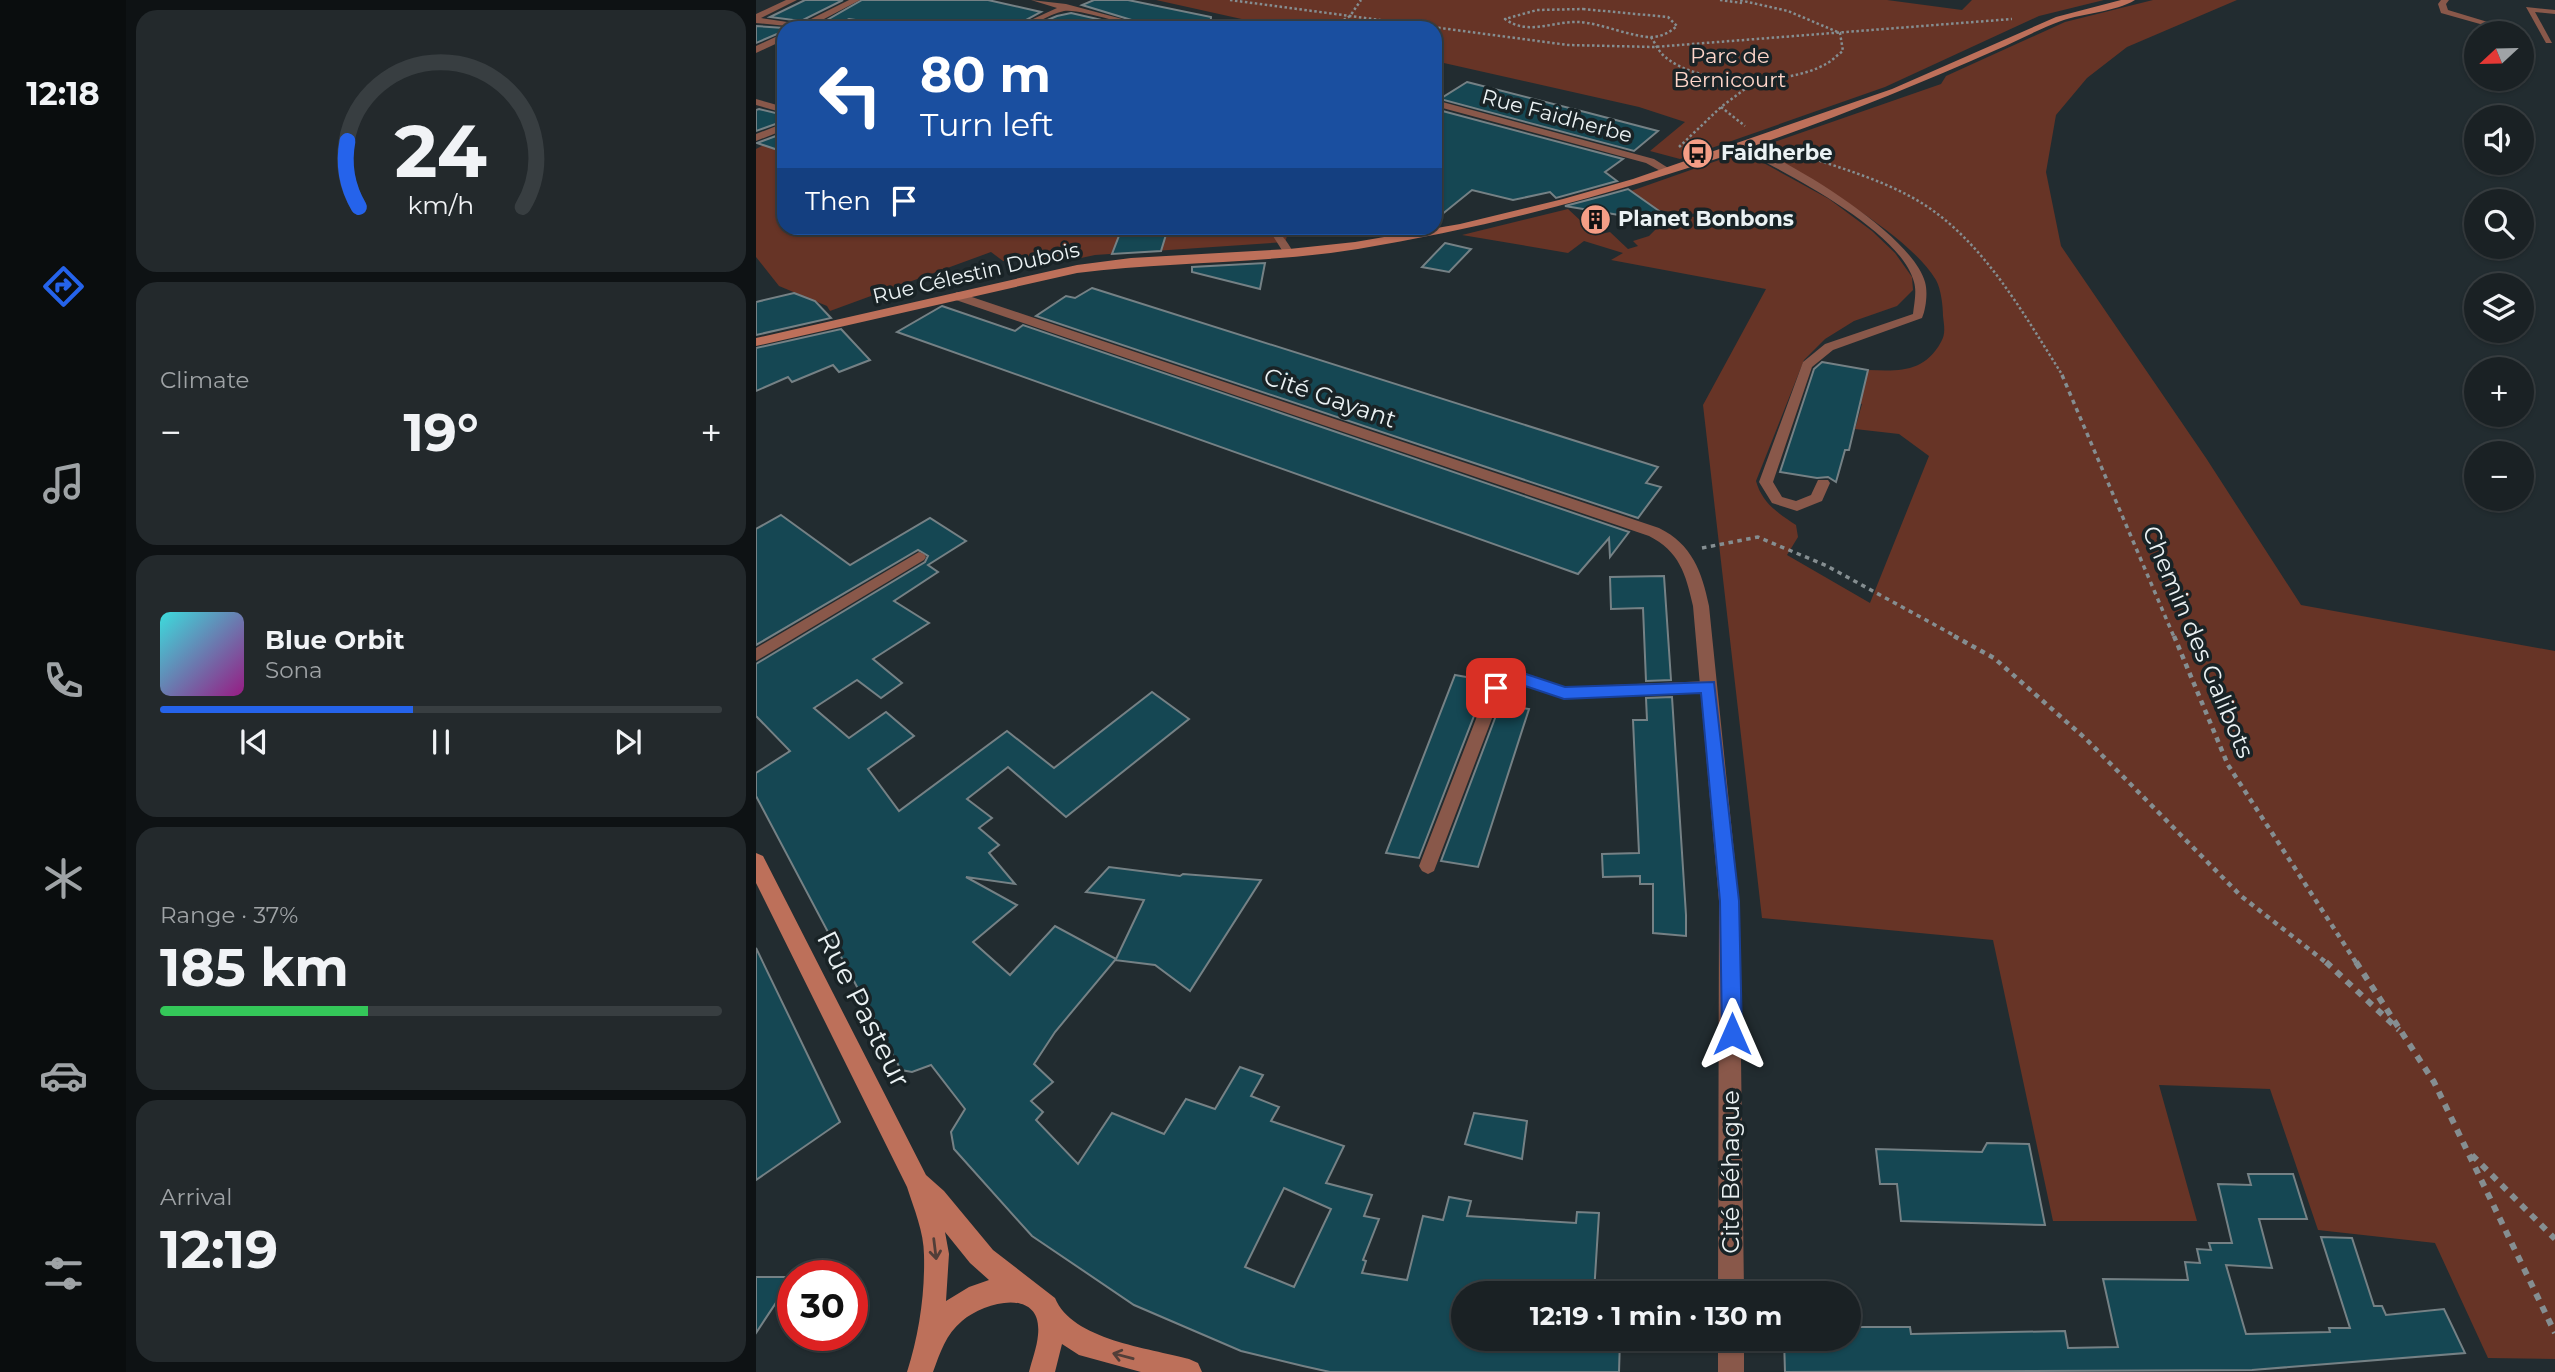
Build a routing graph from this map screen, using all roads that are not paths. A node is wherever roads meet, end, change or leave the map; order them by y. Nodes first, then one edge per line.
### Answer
1 (793, 0) edge
2 (856, 0) edge
3 (1035, 0) edge
4 (2131, 0) edge
5 (2445, 0) edge
6 (1070, 3) edge
7 (2555, 12) edge
8 (756, 19) edge
9 (813, 21) edge
10 (1032, 21) edge
11 (1129, 21) edge
12 (2477, 21) edge
13 (777, 23) edge
14 (2534, 37) edge
15 (777, 40) edge
16 (2549, 41) junction
17 (756, 50) edge
18 (2555, 51) edge
19 (756, 102) edge
20 (1442, 105) edge
21 (777, 108) edge
22 (777, 129) edge
23 (756, 138) edge
24 (1740, 145) junction
25 (1668, 171) junction
26 (1442, 230) edge
27 (1279, 235) edge
28 (1416, 235) edge
29 (1289, 253) junction
30 (957, 296) junction
31 (756, 342) edge
32 (1823, 483) dead end
33 (1683, 552) joint
34 (919, 556) dead end
35 (756, 655) edge
36 (1709, 687) junction
37 (756, 862) edge
38 (1429, 866) dead end
39 (918, 1183) junction
40 (1731, 1281) edge
41 (1026, 1290) junction
42 (1049, 1316) junction
43 (1731, 1351) edge
44 (921, 1362) edge
45 (1042, 1372) edge
46 (1189, 1372) edge
47 (1731, 1372) edge

1 - 8 street
2 - 9 street
3 - 6 street
4 - 24 street, Rue Célestin Dubois
5 - 12 lane
6 - 10 street
6 - 11 street
7 - 16 lane
8 - 13 street
14 - 16 lane
15 - 17 street
16 - 18 lane
19 - 21 street
20 - 25 street, Rue Faidherbe
22 - 23 street
24 - 25 street, Rue Célestin Dubois
24 - 32 lane
25 - 26 street, Rue Célestin Dubois
27 - 29 lane
28 - 29 street, Rue Célestin Dubois
29 - 30 street, Rue Célestin Dubois
30 - 31 street, Rue Célestin Dubois
30 - 33 street, Cité Gayant
33 - 36 street, Cité Béhague
34 - 35 lane
36 - 38 lane
36 - 40 street, Cité Béhague
37 - 39 street, Rue Pasteur
39 - 41 street, Rue Pasteur
39 -> 44 street, Rue Pasteur
41 - 42 street, Rue Pasteur
41 - 44 street
42 - 45 street
46 -> 42 street, Rue Pasteur
43 - 47 street

